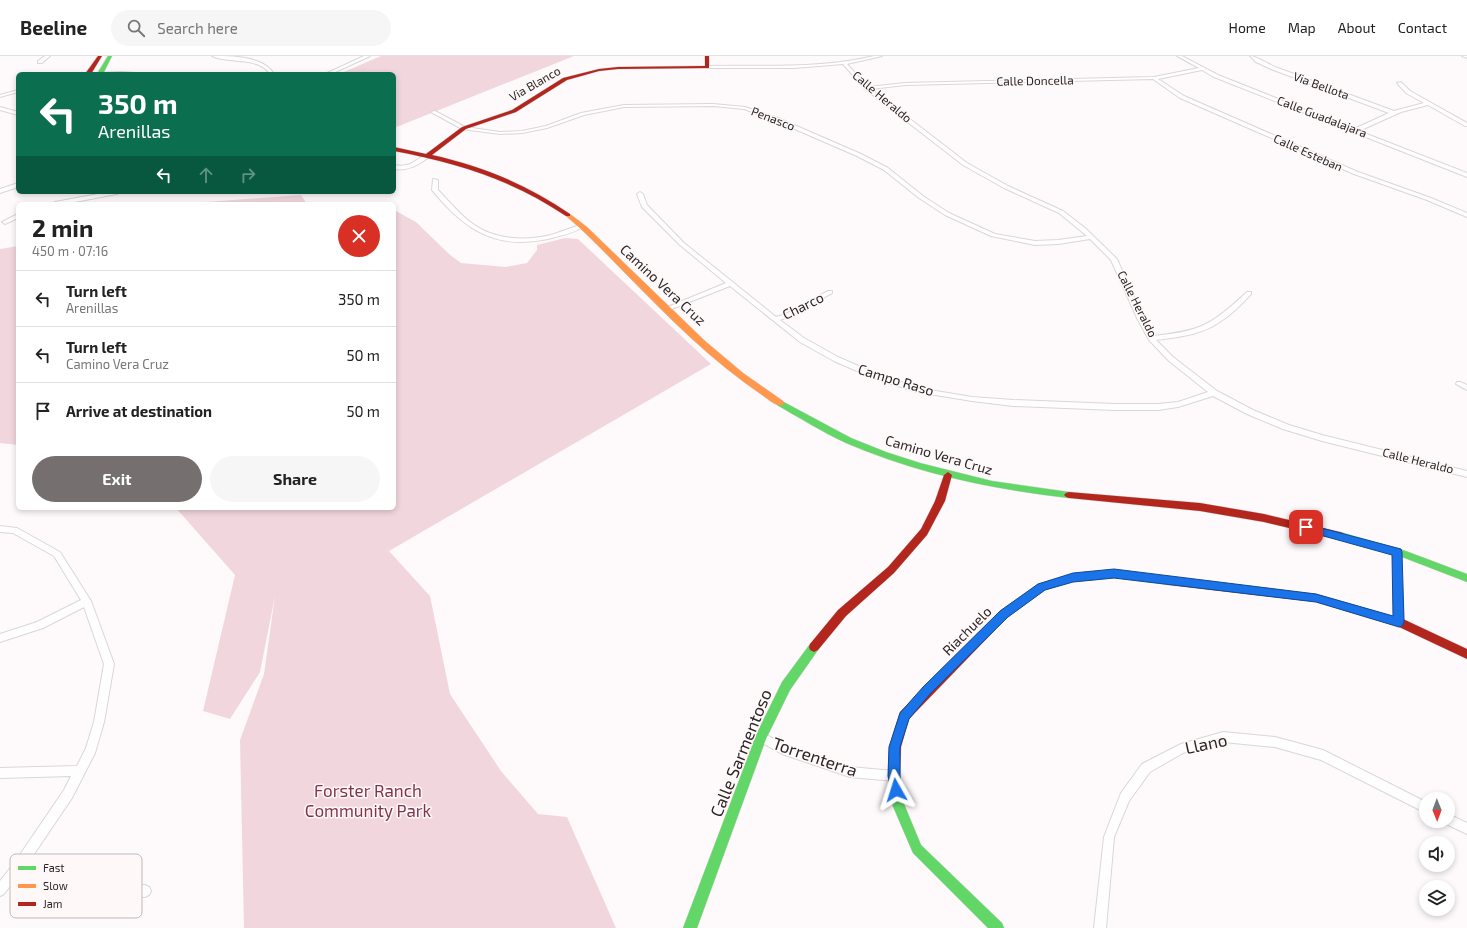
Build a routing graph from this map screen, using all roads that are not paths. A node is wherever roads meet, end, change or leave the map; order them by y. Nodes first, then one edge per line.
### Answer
1 (48, 56) edge
2 (100, 56) edge
3 (110, 56) edge
4 (214, 56) edge
5 (368, 56) edge
6 (707, 56) edge
7 (880, 56) edge
8 (1179, 56) edge
9 (1252, 56) edge
10 (1464, 56) edge
11 (1467, 57) edge
12 (40, 62) dead end
13 (844, 64) junction
14 (707, 67) junction
15 (1202, 69) junction
16 (89, 72) edge
17 (101, 72) edge
18 (271, 72) edge
19 (332, 72) edge
20 (1154, 78) junction
21 (1398, 83) dead end
22 (867, 88) junction
23 (16, 89) edge
24 (16, 92) edge
25 (0, 93) edge
26 (0, 96) edge
27 (1428, 104) junction
28 (0, 108) edge
29 (433, 112) dead end
30 (1392, 112) junction
31 (16, 113) edge
32 (1467, 125) edge
33 (464, 128) junction
34 (1356, 130) junction
35 (396, 149) edge
36 (428, 155) junction
37 (396, 167) edge
38 (1467, 175) edge
39 (435, 180) dead end
40 (16, 186) edge
41 (0, 191) edge
42 (107, 194) edge
43 (640, 194) dead end
44 (65, 202) edge
45 (1467, 215) edge
46 (16, 217) edge
47 (5, 222) dead end
48 (580, 227) junction
49 (1092, 237) junction
50 (730, 283) junction
51 (830, 292) dead end
52 (1249, 293) dead end
53 (667, 309) junction
54 (775, 319) junction
55 (1152, 338) junction
56 (1460, 384) dead end
57 (1467, 388) edge
58 (1214, 393) junction
59 (1467, 474) edge
60 (948, 475) junction
61 (0, 529) edge
62 (1397, 552) junction
63 (1467, 578) edge
64 (87, 602) junction
65 (1399, 622) junction
66 (0, 638) edge
67 (1467, 654) edge
68 (761, 737) junction
69 (80, 771) junction
70 (0, 774) edge
71 (894, 776) junction
72 (1419, 804) edge
73 (1455, 823) edge
74 (1467, 829) edge
75 (27, 854) edge
76 (10, 877) edge
77 (0, 890) edge
78 (142, 891) edge
79 (145, 891) dead end
80 (690, 928) edge
81 (997, 928) edge
82 (1100, 928) edge

1 - 12 street
2 - 16 street
3 - 17 street
4 - 18 street
5 - 19 street
6 - 14 street
7 - 13 street, Via Blanco
8 - 15 street, Calle Guadalajara
9 - 30 street, Via Bellota
10 - 11 street
13 - 14 street, Via Blanco
13 - 22 street, Calle Heraldo
14 - 33 street, Via Blanco
15 - 20 street, Calle Doncella
15 - 34 street, Calle Guadalajara
20 - 22 street, Calle Doncella
20 - 45 street, Calle Esteban
21 - 27 street
22 - 49 street, Calle Heraldo
23 - 25 street
24 - 26 street
27 - 30 street
27 - 32 street
28 - 31 street
29 - 33 street, Penasco
30 - 34 street
33 - 36 street, Via Blanco
33 - 49 street, Penasco
34 - 38 street, Calle Guadalajara
35 - 36 street, Camino Vera Cruz
36 - 37 street
36 - 48 street, Camino Vera Cruz
39 - 48 street
40 - 41 street
42 - 44 street
43 - 50 street, Campo Raso
46 - 47 street
48 - 53 street, Camino Vera Cruz
49 - 55 street, Calle Heraldo
50 - 53 street
50 - 54 street, Campo Raso
51 - 54 street, Charco
52 - 55 street
53 - 60 street, Camino Vera Cruz
54 - 58 street, Campo Raso
55 - 58 street, Calle Heraldo
56 - 57 street
58 - 59 street, Calle Heraldo
60 - 62 street, Camino Vera Cruz
60 - 68 street, Calle Sarmentoso
61 - 64 street
62 - 63 street, Camino Vera Cruz
62 - 65 street
64 - 66 street
64 - 69 street
65 - 67 street, Riachuelo
65 - 71 street, Riachuelo
68 - 71 street, Torrenterra
68 - 80 street, Calle Sarmentoso
69 - 70 street
69 - 75 street
71 - 81 street, Riachuelo
72 - 82 street, Llano
73 - 74 street
76 - 77 street
78 - 79 street

